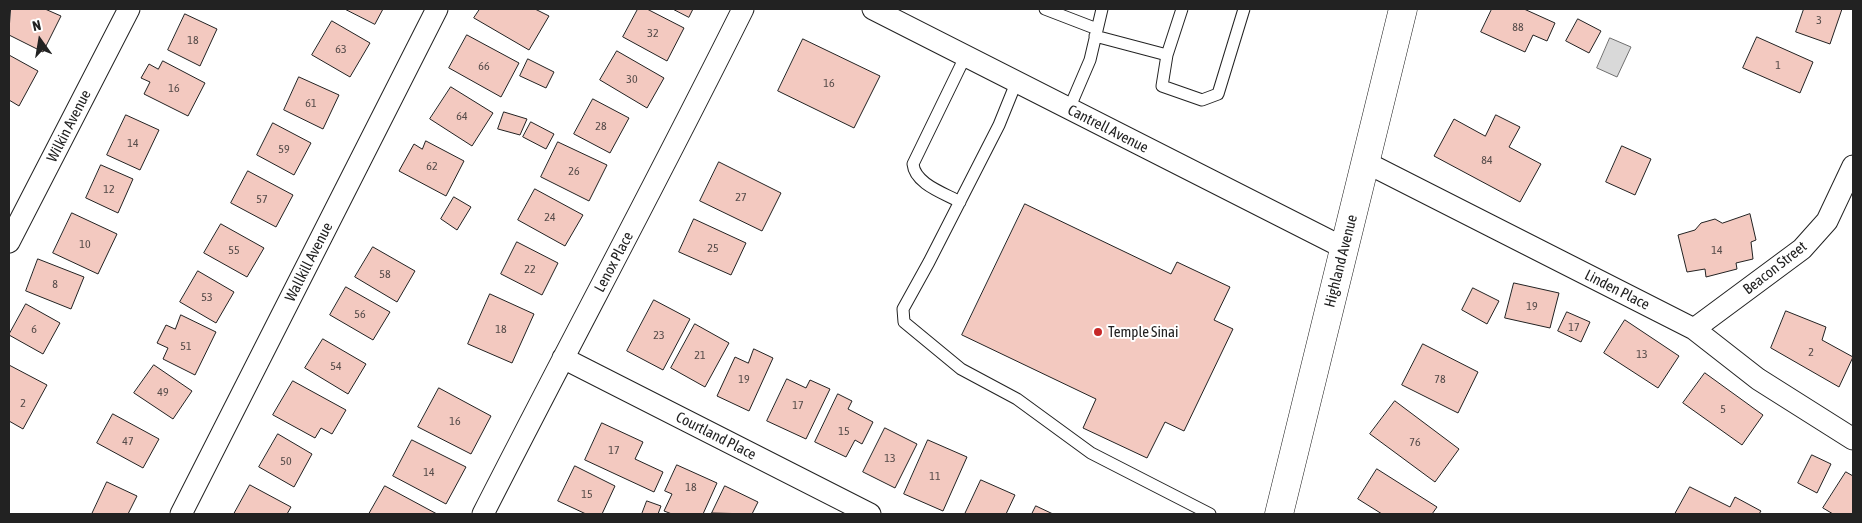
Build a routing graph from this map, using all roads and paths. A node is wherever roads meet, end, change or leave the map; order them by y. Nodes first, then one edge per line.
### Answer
1 (129, 9) edge
2 (437, 9) edge
3 (743, 9) edge
4 (873, 9) edge
5 (1045, 9) edge
6 (1102, 9) edge
7 (1182, 9) edge
8 (1244, 9) edge
9 (1403, 9) edge
10 (1096, 32) junction
11 (1167, 55) junction
12 (965, 57) junction
13 (1016, 83) junction
14 (1069, 109) junction
15 (1367, 164) junction
16 (1853, 166) edge
17 (960, 202) junction
18 (9, 242) edge
19 (1344, 248) junction
20 (1694, 329) junction
21 (562, 358) junction
22 (1853, 440) edge
23 (181, 514) edge
24 (483, 514) edge
25 (870, 514) edge
26 (1210, 514) edge
27 (1279, 514) edge

1 - 18 street, Wilkin Avenue
2 - 23 street, Wallkill Avenue
3 - 21 street, Lenox Place
4 - 12 street, Cantrell Avenue
5 - 10 lane
6 - 10 lane
7 - 11 lane
8 - 11 lane
9 - 15 street, Highland Avenue
10 - 11 lane
10 - 14 lane
12 - 13 street, Cantrell Avenue
12 - 17 lane
13 - 14 street, Cantrell Avenue
13 - 17 lane
14 - 19 street, Cantrell Avenue
15 - 19 street, Highland Avenue
15 - 20 street, Linden Place
16 - 20 street, Beacon Street
17 - 26 lane
19 - 27 street, Highland Avenue
20 - 22 street, Linden Place
21 - 24 street, Lenox Place
21 - 25 street, Courtland Place

